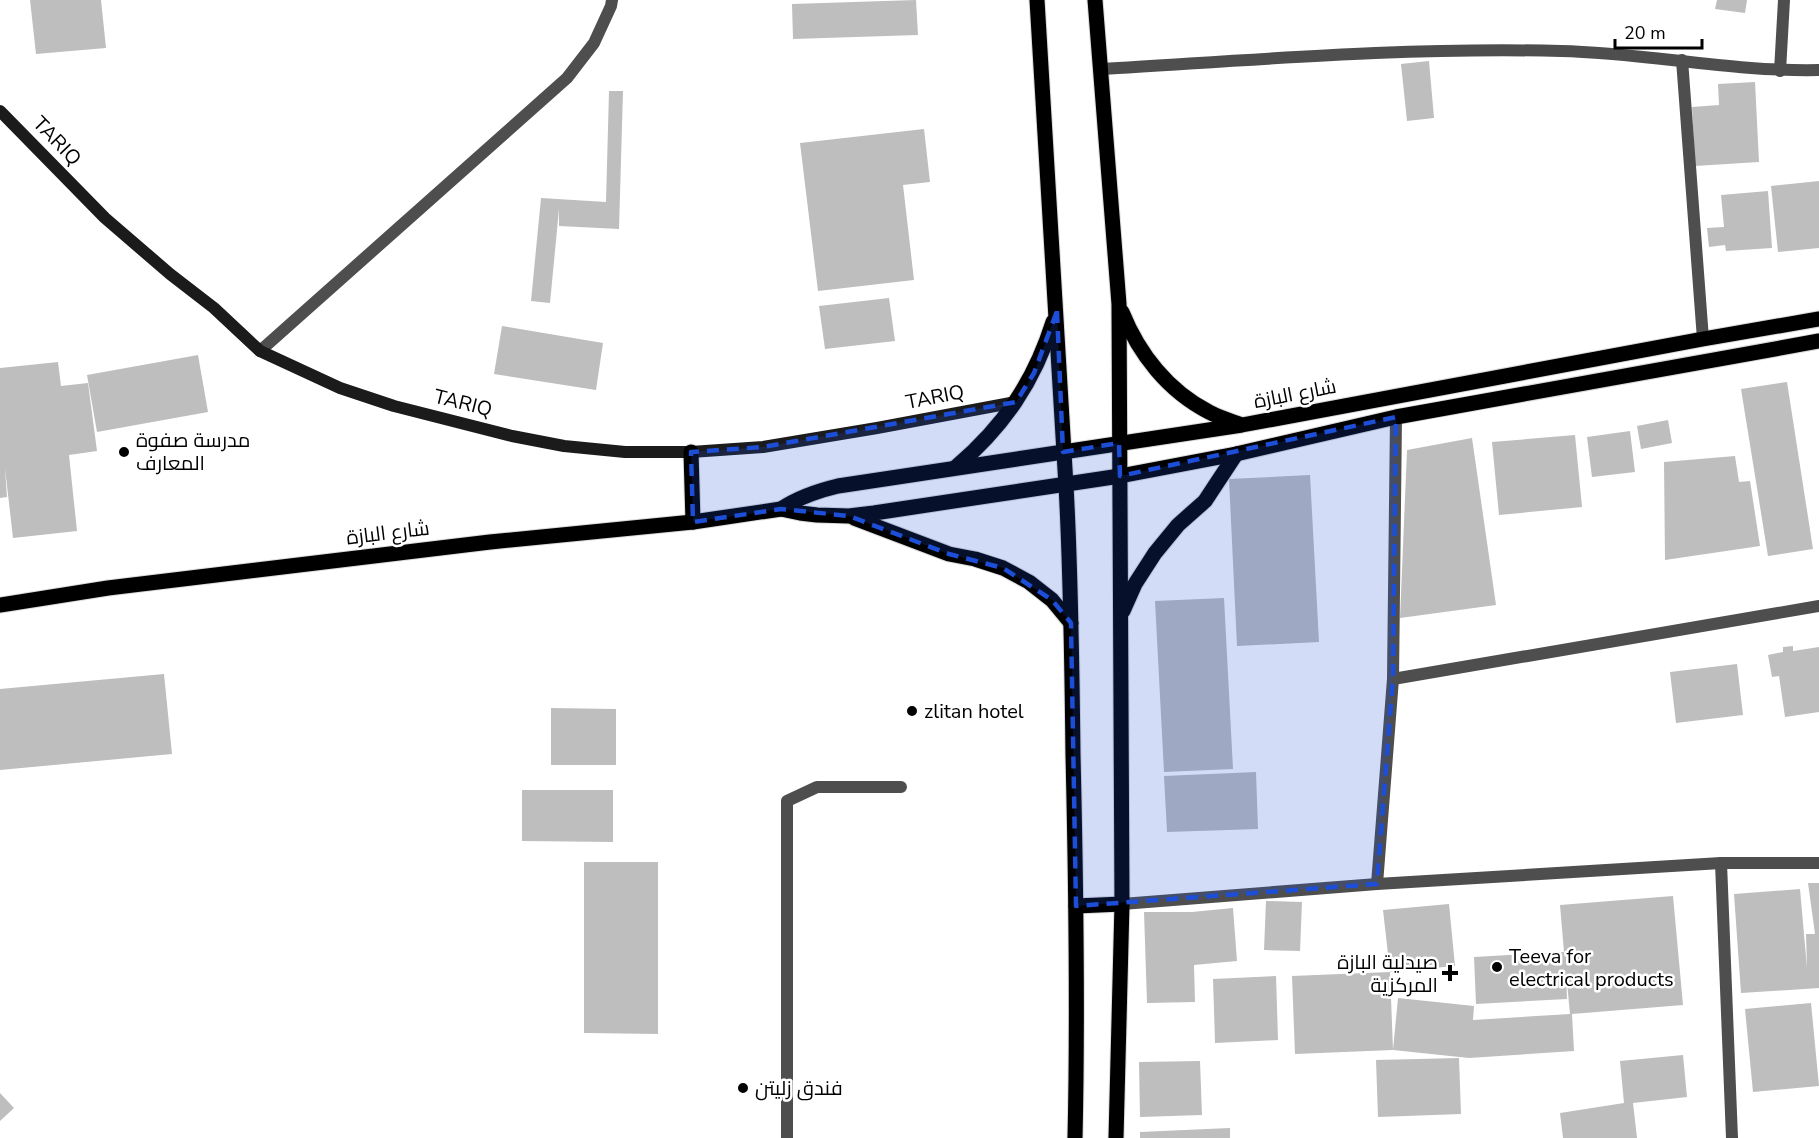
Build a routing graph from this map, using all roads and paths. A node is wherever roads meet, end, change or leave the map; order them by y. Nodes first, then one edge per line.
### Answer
1 (612, 0) edge
2 (1037, 0) edge
3 (1095, 0) edge
4 (1784, 0) edge
5 (1682, 60) junction
6 (1102, 69) junction
7 (1819, 70) edge
8 (1780, 71) junction
9 (0, 111) edge
10 (1119, 304) junction
11 (1057, 310) junction
12 (1819, 319) edge
13 (1703, 339) junction
14 (1819, 341) edge
15 (260, 351) junction
16 (1016, 402) junction
17 (1396, 417) junction
18 (1242, 425) junction
19 (1119, 443) junction
20 (691, 452) junction
21 (1063, 452) junction
22 (1236, 454) junction
23 (956, 468) junction
24 (1120, 476) junction
25 (1066, 485) junction
26 (781, 509) junction
27 (849, 516) junction
28 (693, 522) junction
29 (0, 605) edge
30 (1819, 606) edge
31 (1121, 617) junction
32 (1071, 623) junction
33 (1393, 679) junction
34 (901, 787) dead end
35 (1720, 863) junction
36 (1819, 863) edge
37 (1377, 884) junction
38 (1122, 904) junction
39 (1076, 906) junction
40 (787, 1138) edge
41 (1075, 1138) edge
42 (1116, 1138) edge
43 (1732, 1138) edge

1 - 15 street
2 - 11 main road
3 - 6 main road
4 - 8 street
5 - 6 street
5 - 8 street
5 - 13 street
6 - 10 main road
7 - 8 street
9 - 15 main road, TARIQ
10 - 18 main road
10 - 19 main road
11 - 16 main road
11 - 21 main road
12 - 13 main road, شارع البازة
13 - 18 main road, شارع البازة
14 - 17 main road, شارع البازة
15 - 20 main road, TARIQ
16 - 20 main road, TARIQ
16 - 23 main road
17 - 22 main road, شارع البازة
17 - 33 street
18 - 19 main road, شارع البازة
19 - 21 main road, شارع البازة
19 - 24 main road
20 - 28 main road
21 - 23 main road, شارع البازة
21 - 25 main road
22 - 24 main road, شارع البازة
22 - 31 main road
23 - 26 main road, شارع البازة
24 - 25 main road, شارع البازة
24 - 31 main road
25 - 27 main road, شارع البازة
25 - 32 main road
26 - 27 main road, شارع البازة
26 - 28 main road, شارع البازة
27 - 32 main road
28 - 29 main road, شارع البازة
30 - 33 street
31 - 38 main road
32 - 39 main road
33 - 37 street
34 - 40 street
35 - 36 street
35 - 37 street
35 - 43 street
37 - 38 street
38 - 39 main road
38 - 42 main road
39 - 41 main road

